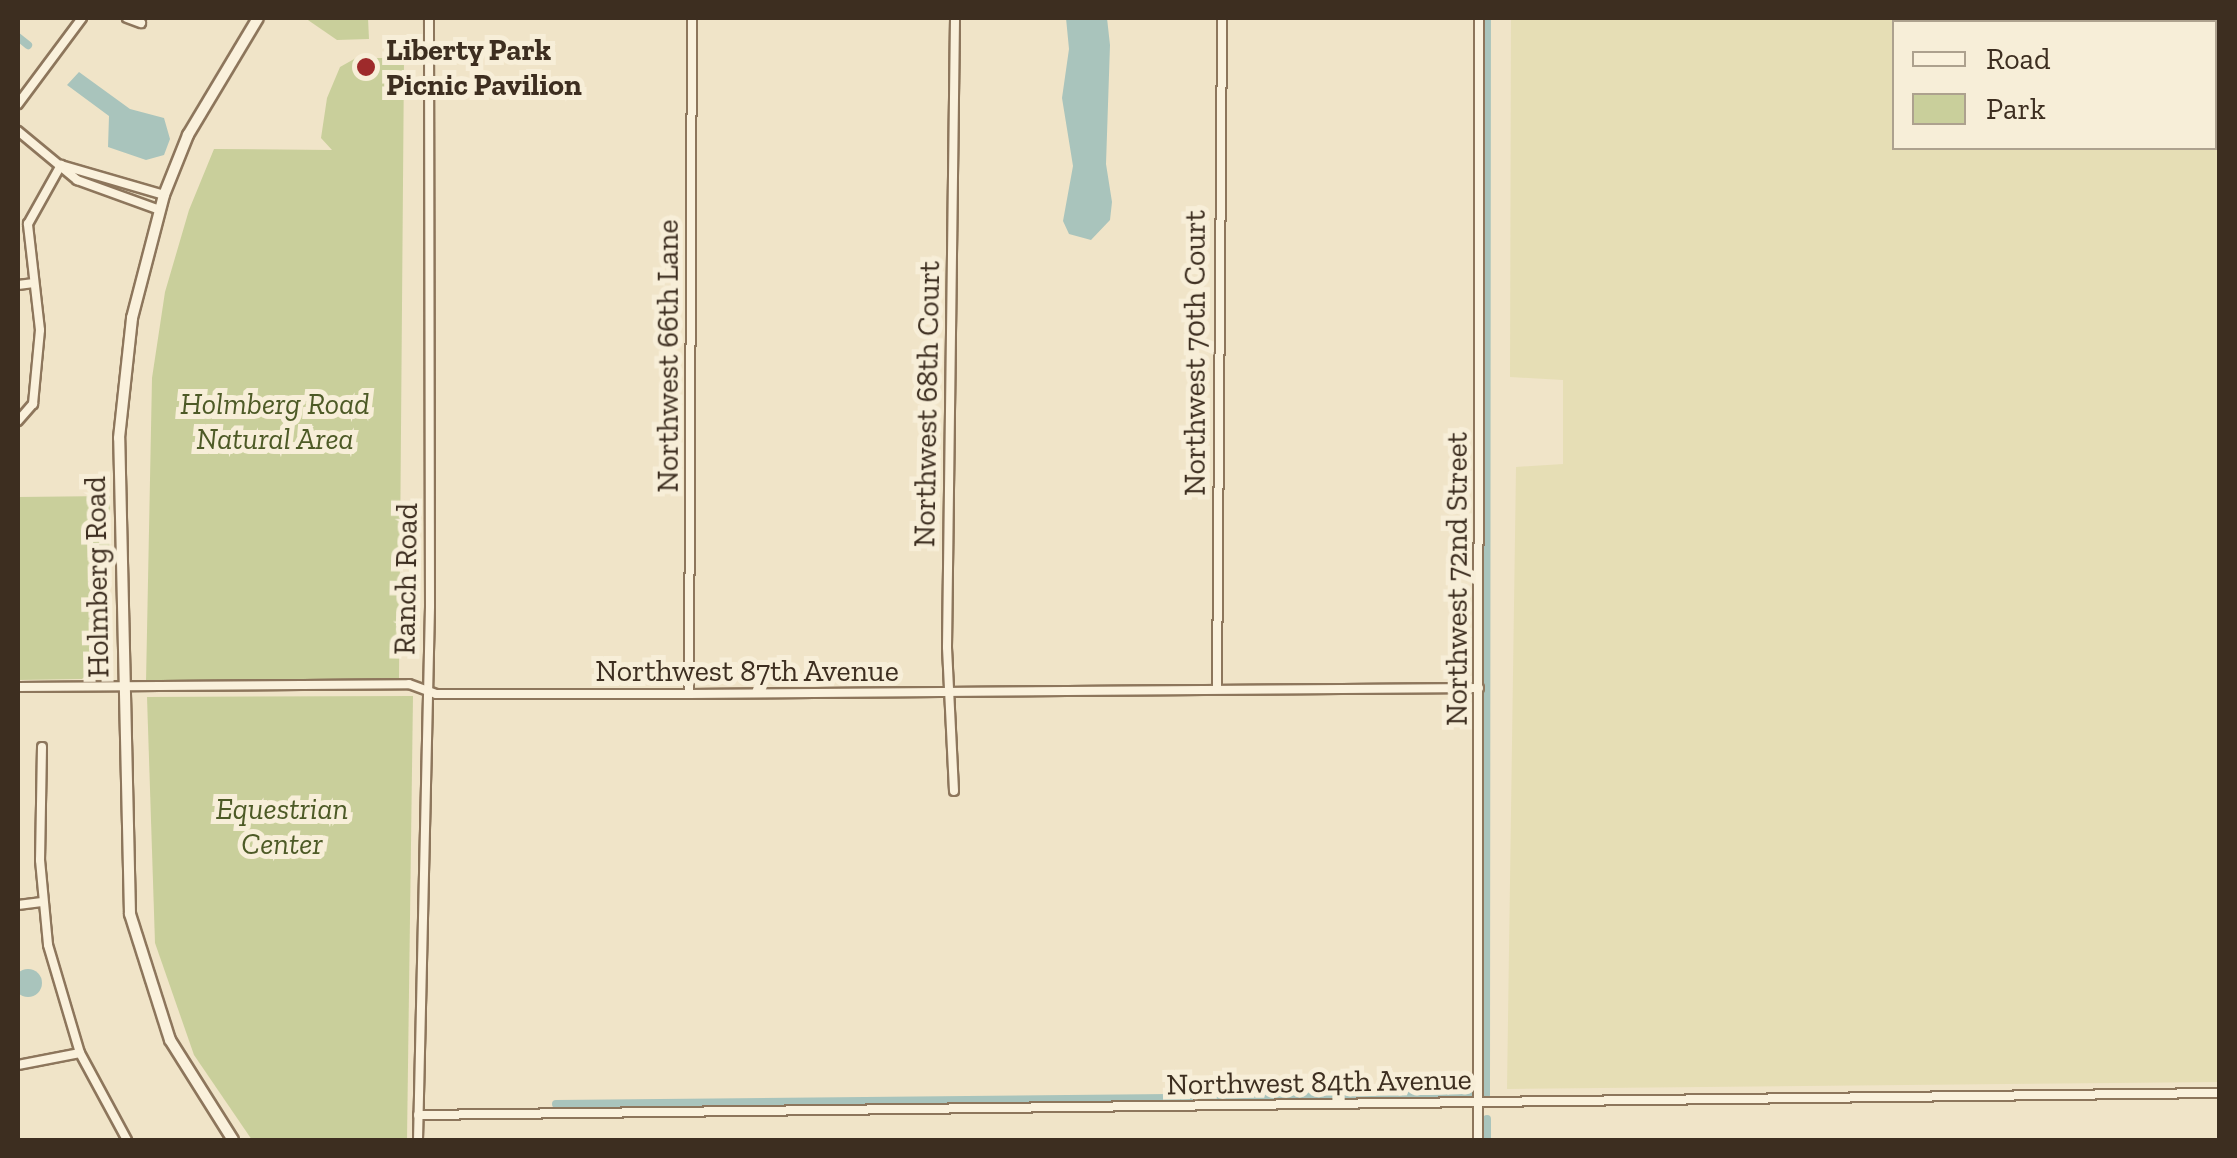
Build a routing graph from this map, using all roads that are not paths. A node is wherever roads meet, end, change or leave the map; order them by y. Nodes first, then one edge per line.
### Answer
1 (82, 18) edge
2 (127, 18) edge
3 (258, 18) edge
4 (429, 18) edge
5 (692, 18) edge
6 (955, 18) edge
7 (1222, 18) edge
8 (1479, 18) edge
9 (141, 23) dead end
10 (18, 104) edge
11 (18, 132) edge
12 (61, 165) junction
13 (102, 174) junction
14 (94, 188) junction
15 (164, 195) junction
16 (160, 210) junction
17 (34, 283) junction
18 (18, 286) edge
19 (22, 419) edge
20 (124, 686) junction
21 (18, 687) edge
22 (1480, 688) junction
23 (1217, 689) junction
24 (427, 690) junction
25 (949, 692) junction
26 (689, 694) junction
27 (42, 747) dead end
28 (954, 792) dead end
29 (42, 902) junction
30 (18, 904) edge
31 (80, 1053) junction
32 (18, 1065) edge
33 (2220, 1092) edge
34 (1478, 1103) junction
35 (418, 1115) junction
36 (127, 1140) edge
37 (233, 1140) edge
38 (418, 1140) edge
39 (1478, 1140) edge

1 - 10 street
2 - 9 street
3 - 15 street, Holmberg Road
4 - 24 street, Ranch Road
5 - 26 street, Northwest 66th Lane
6 - 25 street, Northwest 68th Court
7 - 23 street, Northwest 70th Court
8 - 22 street, Northwest 72nd Street
11 - 12 street
12 - 13 street
12 - 14 street
12 - 17 street
13 - 14 street
13 - 15 street
14 - 16 street
15 - 16 street, Holmberg Road
16 - 20 street, Holmberg Road
17 - 18 street
17 - 19 street
20 - 21 street, Northwest 87th Avenue
20 - 24 street, Northwest 87th Avenue
20 - 37 street, Holmberg Road
22 - 23 street, Northwest 87th Avenue
22 - 34 street, Northwest 72nd Street
23 - 25 street, Northwest 87th Avenue
24 - 26 street, Northwest 87th Avenue
24 - 35 street, Ranch Road
25 - 26 street, Northwest 87th Avenue
25 - 28 street, Northwest 68th Court
27 - 29 street
29 - 30 street
29 - 31 street
31 - 32 street
31 - 36 street
33 - 34 street, Northwest 84th Avenue
34 - 35 street, Northwest 84th Avenue
34 - 39 street, Northwest 72nd Street
35 - 38 street, Ranch Road

